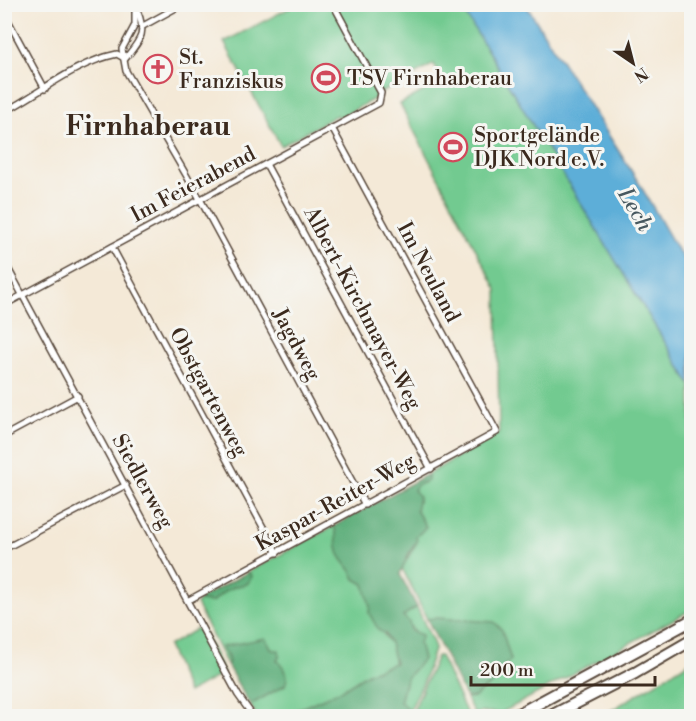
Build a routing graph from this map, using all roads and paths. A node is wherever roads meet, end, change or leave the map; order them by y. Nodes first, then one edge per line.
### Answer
1 (183, 4) edge
2 (333, 4) edge
3 (135, 5) edge
4 (4, 13) edge
5 (143, 26) junction
6 (125, 59) junction
7 (45, 88) junction
8 (4, 112) edge
9 (332, 128) junction
10 (266, 164) junction
11 (200, 199) junction
12 (112, 247) junction
13 (4, 261) edge
14 (23, 295) junction
15 (4, 305) edge
16 (78, 396) junction
17 (497, 432) joint
18 (4, 436) edge
19 (431, 469) junction
20 (126, 485) junction
21 (365, 505) junction
22 (4, 549) edge
23 (277, 553) junction
24 (189, 600) junction
25 (692, 620) edge
26 (692, 640) edge
27 (253, 717) edge
28 (515, 717) edge
29 (551, 717) edge

1 - 5 street
2 - 9 street, Im Feierabend
3 - 5 street
3 - 6 street
4 - 7 street
5 - 6 street
6 - 7 street
6 - 11 street, Jagdweg
7 - 8 street
9 - 10 street, Im Feierabend
9 - 17 street, Im Neuland
10 - 11 street, Im Feierabend
10 - 19 street, Albert-Kirchmayer-Weg
11 - 12 street, Im Feierabend
11 - 21 street, Jagdweg
12 - 14 street, Im Feierabend
12 - 23 street, Obstgartenweg
13 - 14 street, Siedlerweg
14 - 15 street, Im Feierabend
14 - 16 street, Siedlerweg
16 - 18 street
16 - 20 street, Siedlerweg
17 - 19 street, Kaspar-Reiter-Weg
19 - 21 street, Kaspar-Reiter-Weg
20 - 22 street
20 - 24 street, Siedlerweg
21 - 23 street, Kaspar-Reiter-Weg
23 - 24 street, Kaspar-Reiter-Weg
24 - 27 street, Siedlerweg
25 - 28 highway
26 - 29 highway

